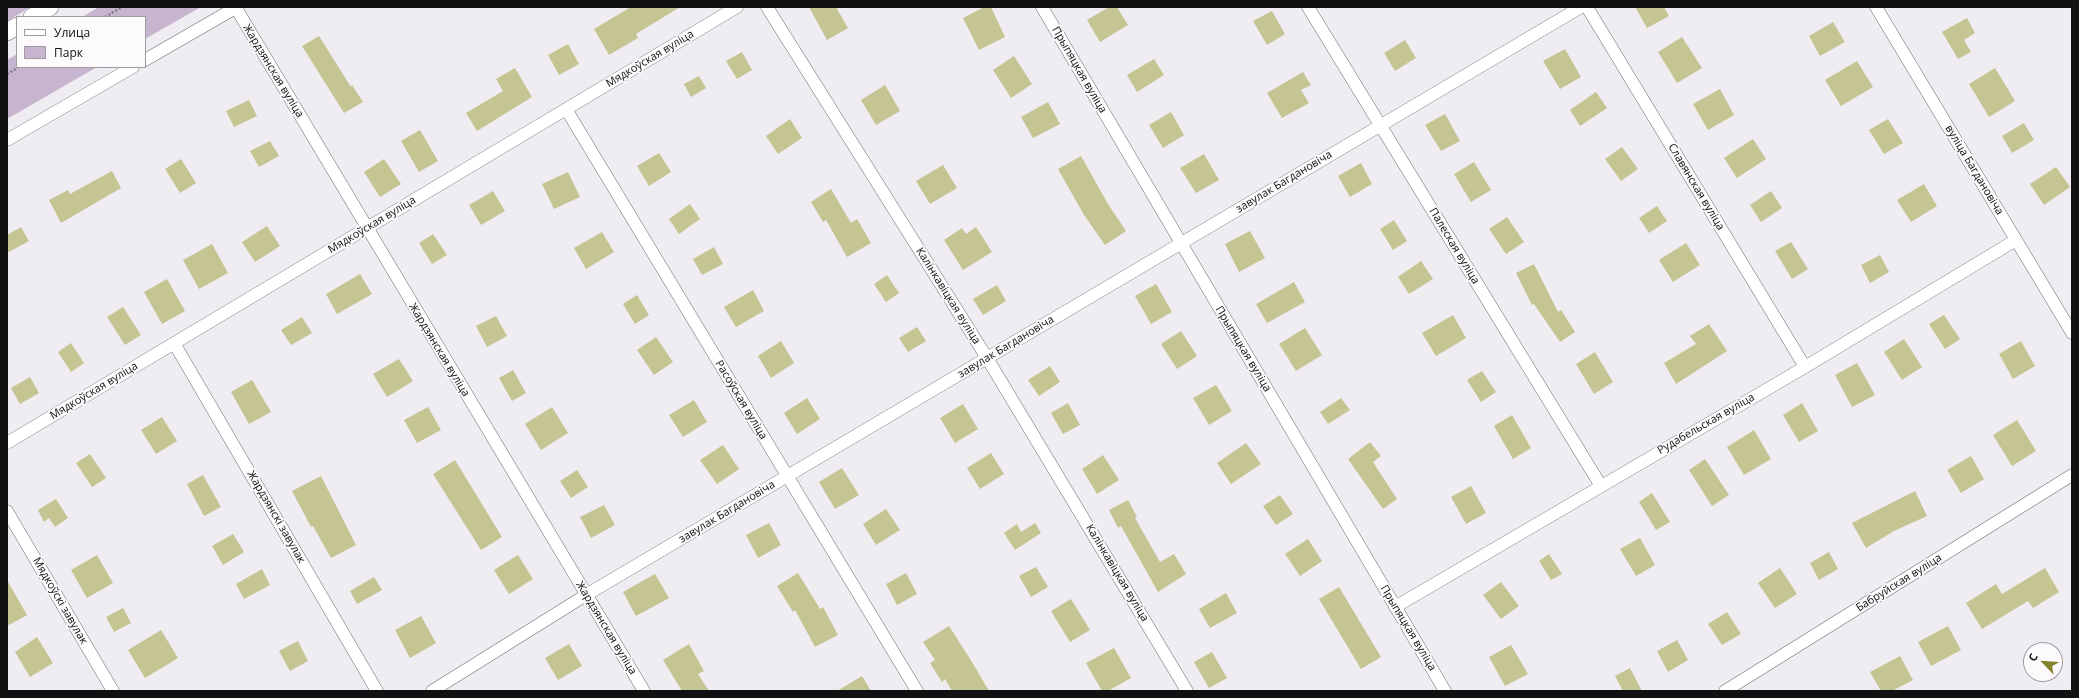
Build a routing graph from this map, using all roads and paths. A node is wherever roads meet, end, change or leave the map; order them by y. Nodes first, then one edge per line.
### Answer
1 (50, 7) edge
2 (122, 7) edge
3 (236, 7) edge
4 (737, 7) edge
5 (767, 7) edge
6 (1042, 7) edge
7 (1308, 7) edge
8 (1581, 7) edge
9 (1587, 7) edge
10 (1876, 7) edge
11 (34, 16) edge
12 (107, 16) edge
13 (16, 27) edge
14 (7, 32) edge
15 (146, 59) edge
16 (17, 68) edge
17 (131, 68) edge
18 (7, 74) edge
19 (566, 109) junction
20 (1380, 126) junction
21 (7, 140) edge
22 (366, 228) junction
23 (2016, 240) junction
24 (1181, 244) junction
25 (2072, 333) edge
26 (174, 343) junction
27 (987, 358) junction
28 (1805, 367) junction
29 (7, 443) edge
30 (2072, 475) edge
31 (787, 477) junction
32 (1601, 486) junction
33 (7, 511) edge
34 (586, 595) junction
35 (1395, 607) junction
36 (113, 691) edge
37 (377, 691) edge
38 (432, 691) edge
39 (644, 691) edge
40 (917, 691) edge
41 (1188, 691) edge
42 (1445, 691) edge
43 (1725, 691) edge

1 - 11 main road
2 - 12 path
3 - 15 street
3 - 22 street, Жардзянская вуліца
4 - 19 street, Мядкоўская вуліца
5 - 27 street, Калінкавіцкая вуліца
6 - 24 street, Прыпяцкая вуліца
7 - 20 street, Палеская вуліца
8 - 20 street, завулак Багдановіча
9 - 28 street, Славянская вуліца
10 - 23 street, вуліца Багдановіча
13 - 14 main road
16 - 18 path
17 - 21 street
19 - 22 street, Мядкоўская вуліца
19 - 31 street, Расоўская вуліца
20 - 24 street, завулак Багдановіча
20 - 32 street, Палеская вуліца
22 - 26 street, Мядкоўская вуліца
22 - 34 street, Жардзянская вуліца
23 - 25 street, вуліца Багдановіча
23 - 28 street, Рудабельская вуліца
24 - 27 street, завулак Багдановіча
24 - 35 street, Прыпяцкая вуліца
26 - 29 street, Мядкоўская вуліца
26 - 37 street, Жардзянскі завулак
27 - 31 street, завулак Багдановіча
27 - 41 street, Калінкавіцкая вуліца
28 - 32 street, Рудабельская вуліца
30 - 43 street, Бабруйская вуліца
31 - 34 street, завулак Багдановіча
31 - 40 street, Расоўская вуліца
32 - 35 street, Рудабельская вуліца
33 - 36 street, Мядкоўскі завулак
34 - 38 street, завулак Багдановіча
34 - 39 street, Жардзянская вуліца
35 - 42 street, Прыпяцкая вуліца

